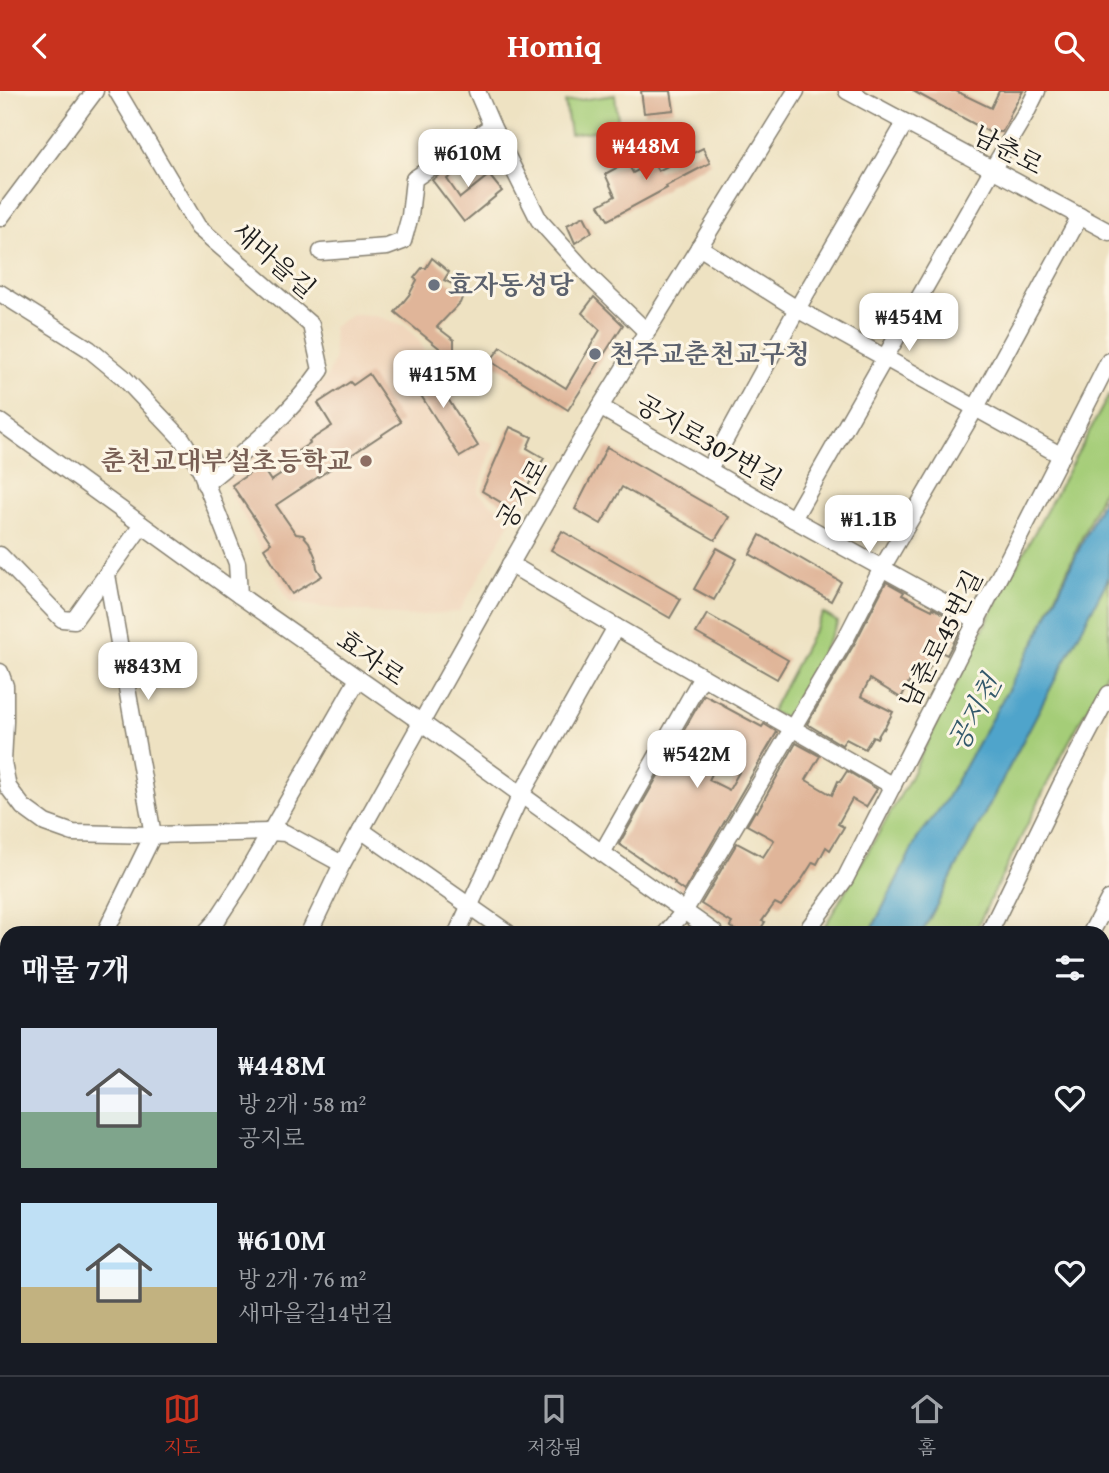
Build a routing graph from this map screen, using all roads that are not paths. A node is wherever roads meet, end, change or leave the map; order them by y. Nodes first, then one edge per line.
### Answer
1 (95, 91) edge
2 (117, 91) edge
3 (477, 91) edge
4 (796, 91) edge
5 (847, 91) edge
6 (1037, 91) edge
7 (905, 123) junction
8 (492, 126) junction
9 (992, 170) junction
10 (1080, 216) junction
11 (0, 218) edge
12 (1109, 232) edge
13 (699, 247) junction
14 (321, 252) dead end
15 (0, 293) edge
16 (797, 309) junction
17 (647, 332) junction
18 (885, 357) junction
19 (1109, 361) edge
20 (600, 407) junction
21 (975, 409) junction
22 (0, 422) edge
23 (1062, 456) junction
24 (709, 469) junction
25 (205, 484) junction
26 (793, 519) junction
27 (142, 525) junction
28 (0, 555) edge
29 (510, 563) junction
30 (882, 568) junction
31 (107, 575) junction
32 (239, 595) junction
33 (978, 621) junction
34 (616, 627) junction
35 (0, 672) edge
36 (702, 677) junction
37 (358, 679) junction
38 (1108, 698) edge
39 (3, 722) edge
40 (422, 723) junction
41 (793, 728) junction
42 (893, 786) junction
43 (521, 795) junction
44 (362, 830) junction
45 (270, 832) junction
46 (153, 835) junction
47 (602, 853) junction
48 (342, 865) junction
49 (1109, 899) edge
50 (469, 905) junction
51 (685, 910) junction
52 (108, 926) edge
53 (211, 926) edge
54 (312, 926) edge
55 (460, 926) edge
56 (498, 926) edge
57 (672, 926) edge
58 (707, 926) edge
59 (810, 926) edge
60 (992, 926) edge
61 (1095, 926) edge

1 - 11 street
2 - 25 street, 새마을길
3 - 8 street
4 - 13 street, 공지로
5 - 7 street, 남춘로
6 - 9 street
7 - 9 street, 남춘로
7 - 16 street
8 - 14 street
8 - 17 street
9 - 10 street, 남춘로
9 - 18 street
10 - 12 street, 남춘로
10 - 21 street
13 - 16 street
13 - 17 street, 공지로
15 - 25 street
16 - 18 street
16 - 24 street
17 - 20 street, 공지로
18 - 21 street
18 - 26 street
19 - 23 street, 남춘로45번길
20 - 24 street, 공지로307번길
20 - 29 street, 공지로
21 - 23 street
21 - 30 street
22 - 27 street, 효자로
23 - 33 street, 남춘로45번길
24 - 26 street, 공지로307번길
25 - 32 street
26 - 30 street, 공지로307번길
27 - 31 street
27 - 32 street, 효자로
28 - 31 street
29 - 34 street
29 - 40 street, 공지로
30 - 33 street, 공지로307번길
30 - 41 street
31 - 46 street
32 - 37 street, 효자로
33 - 42 street, 남춘로45번길
34 - 36 street
34 - 43 street
35 - 39 street
36 - 41 street
36 - 47 street
37 - 40 street, 효자로
37 - 45 street
38 - 60 street
39 - 46 street
40 - 43 street, 효자로
40 - 44 street, 공지로
41 - 42 street
41 - 51 street
42 - 59 street, 남춘로45번길
43 - 47 street, 효자로
43 - 50 street
44 - 48 street, 공지로
44 - 50 street
45 - 46 street
45 - 48 street
45 - 53 street
46 - 52 street
47 - 51 street, 효자로
48 - 54 street, 공지로
49 - 61 street
50 - 55 street
50 - 56 street
51 - 57 street
51 - 58 street, 효자로

